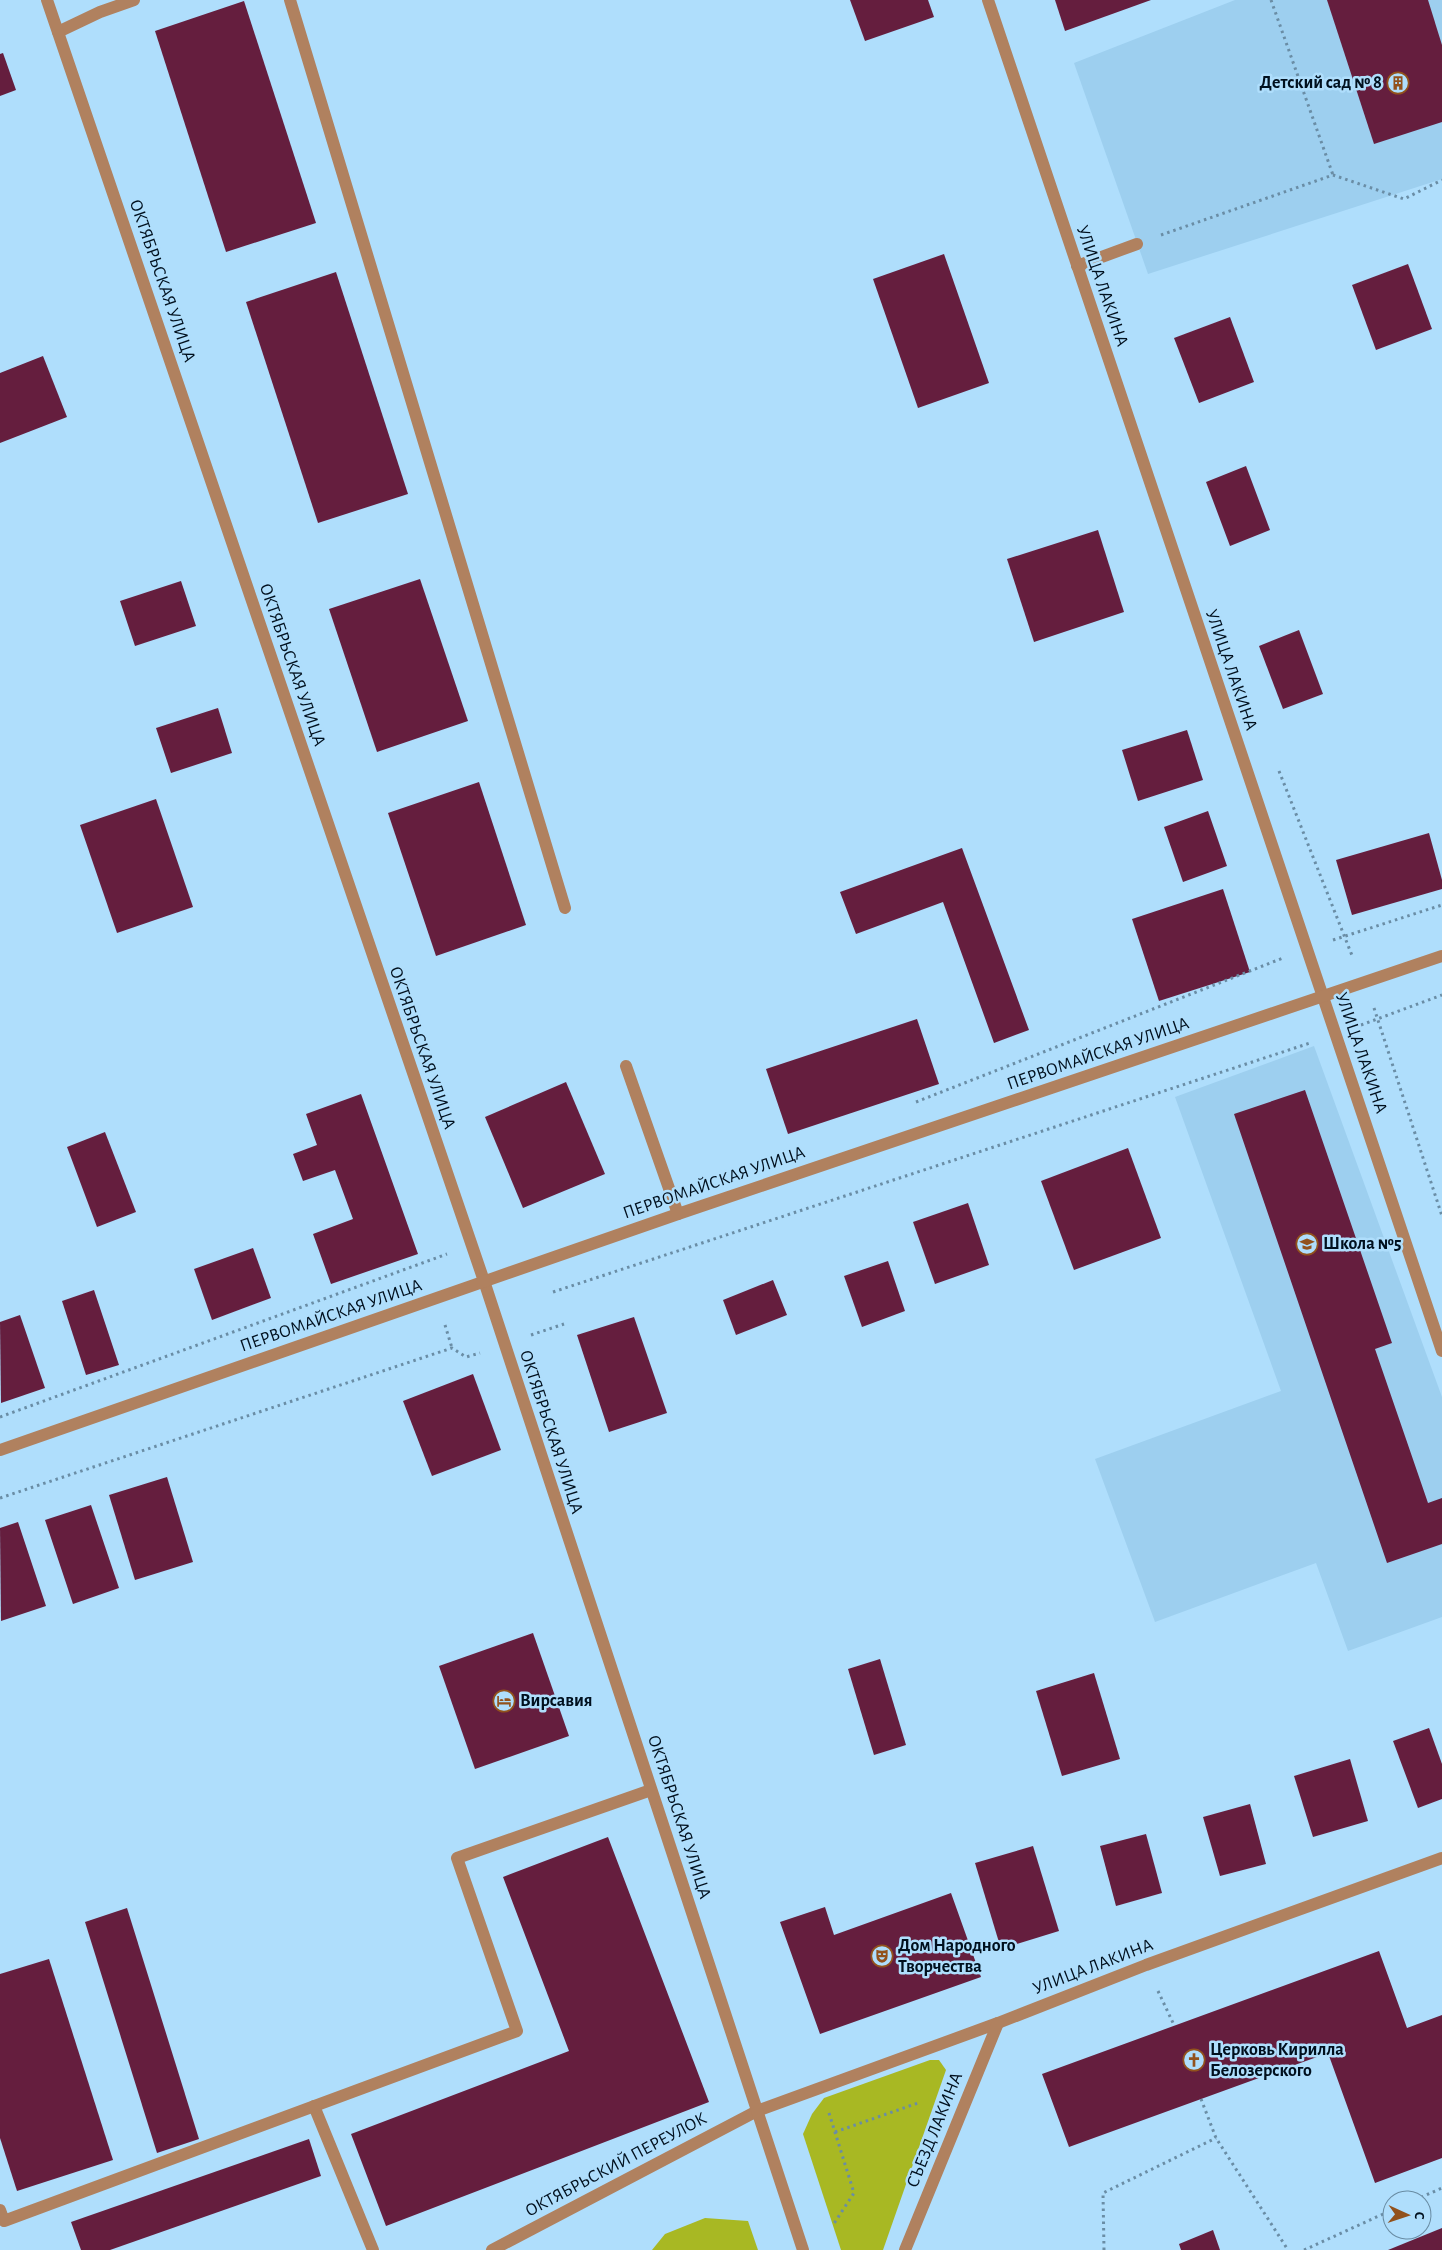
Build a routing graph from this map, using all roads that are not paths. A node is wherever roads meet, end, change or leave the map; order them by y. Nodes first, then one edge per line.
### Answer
1 (47, 0) edge
2 (134, 0) edge
3 (290, 0) edge
4 (988, 0) edge
5 (58, 32) junction
6 (1137, 244) road end
7 (1077, 266) junction
8 (565, 908) dead end
9 (1442, 956) edge
10 (1323, 997) junction
11 (626, 1066) dead end
12 (678, 1214) junction
13 (484, 1281) junction
14 (1442, 1351) edge
15 (0, 1450) edge
16 (652, 1790) junction
17 (1442, 1858) edge
18 (998, 2023) junction
19 (314, 2106) junction
20 (757, 2110) junction
21 (0, 2210) edge
22 (372, 2250) edge
23 (492, 2250) edge
24 (803, 2250) edge
25 (905, 2250) edge

1 - 5 street, ОКТЯБРЬСКАЯ УЛИЦА
2 - 5 street
3 - 8 street
4 - 7 street, УЛИЦА ЛАКИНА
5 - 13 street, ОКТЯБРЬСКАЯ УЛИЦА
6 - 7 street
7 - 10 street, УЛИЦА ЛАКИНА
9 - 10 street, ПЕРВОМАЙСКАЯ УЛИЦА
10 - 12 street, ПЕРВОМАЙСКАЯ УЛИЦА
10 - 14 street, УЛИЦА ЛАКИНА
11 - 12 street
12 - 13 street, ПЕРВОМАЙСКАЯ УЛИЦА
13 - 15 street, ПЕРВОМАЙСКАЯ УЛИЦА
13 - 16 street, ОКТЯБРЬСКАЯ УЛИЦА
16 - 19 street
16 - 20 street, ОКТЯБРЬСКАЯ УЛИЦА
17 - 18 street, УЛИЦА ЛАКИНА
18 - 20 street, УЛИЦА ЛАКИНА
18 - 25 street, СЪЕЗД ЛАКИНА
19 - 21 street
19 - 22 street
20 - 23 street, ОКТЯБРЬСКИЙ ПЕРЕУЛОК
20 - 24 street

